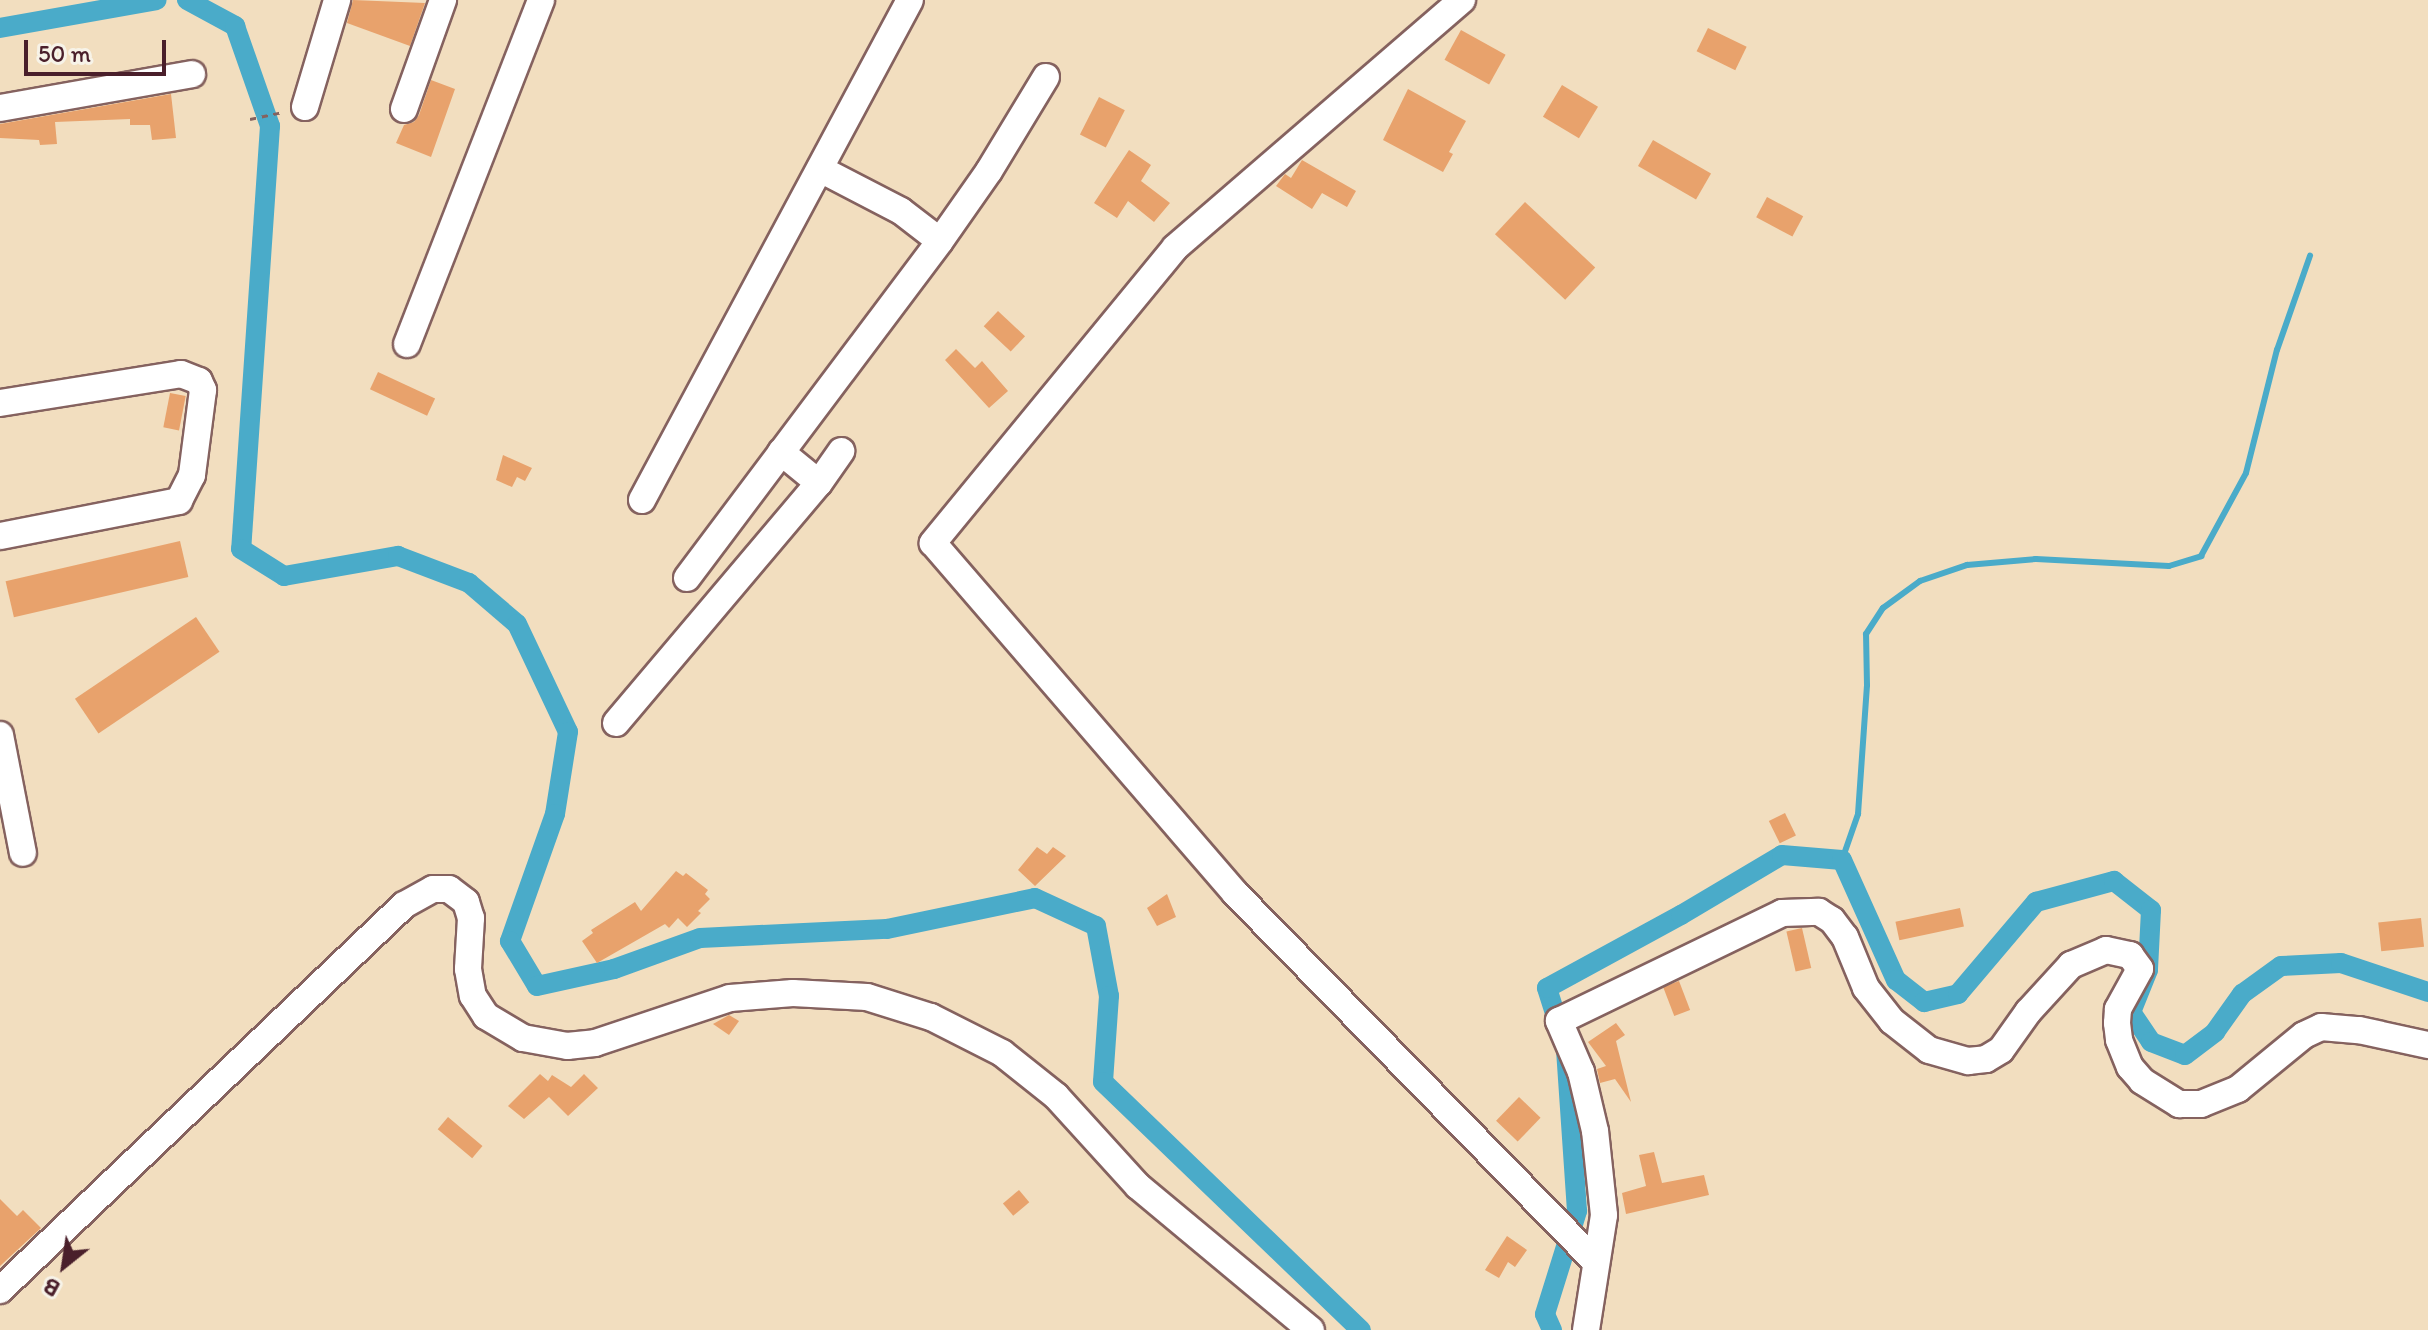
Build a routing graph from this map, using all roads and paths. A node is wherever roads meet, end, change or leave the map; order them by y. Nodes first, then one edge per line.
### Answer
1 (337, 0) edge
2 (443, 0) edge
3 (541, 0) edge
4 (910, 0) edge
5 (1462, 0) edge
6 (192, 74) dead end
7 (1046, 77) dead end
8 (305, 107) joint
9 (0, 108) edge
10 (404, 109) dead end
11 (250, 119) dead end
12 (820, 169) junction
13 (940, 241) junction
14 (407, 344) dead end
15 (0, 403) edge
16 (841, 451) dead end
17 (781, 452) junction
18 (819, 483) junction
19 (642, 500) dead end
20 (0, 536) edge
21 (687, 578) dead end
22 (616, 723) dead end
23 (0, 735) edge
24 (7, 813) edge
25 (23, 853) dead end
26 (2428, 1045) edge
27 (1596, 1262) junction
28 (0, 1290) edge
29 (1311, 1330) edge
30 (1586, 1330) edge

1 - 8 street
2 - 10 street
3 - 14 street
4 - 12 street
5 - 27 street
6 - 9 street
7 - 13 street
8 - 11 path
12 - 13 street
12 - 19 street
13 - 17 street
15 - 20 street
16 - 18 street
17 - 18 street
17 - 21 street
18 - 22 street
23 - 24 street
24 - 25 street
26 - 27 street
27 - 30 street
28 - 29 street

